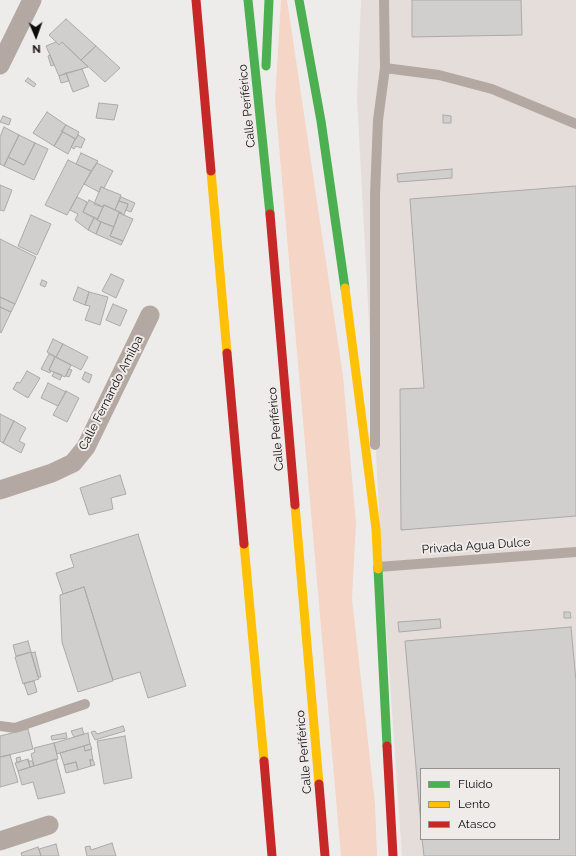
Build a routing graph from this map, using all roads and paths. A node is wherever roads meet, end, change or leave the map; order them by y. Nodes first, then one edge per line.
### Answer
1 (32, 0) edge
2 (194, 0) edge
3 (248, 0) edge
4 (269, 0) edge
5 (299, 0) edge
6 (384, 0) edge
7 (0, 65) edge
8 (385, 68) junction
9 (576, 124) edge
10 (263, 134) junction
11 (150, 315) dead end
12 (0, 490) edge
13 (376, 529) junction
14 (576, 552) edge
15 (378, 567) junction
16 (85, 704) dead end
17 (0, 726) edge
18 (49, 825) dead end
19 (0, 841) edge
20 (272, 856) edge
21 (325, 856) edge
22 (393, 856) edge

1 - 7 street
2 - 20 highway
3 - 10 highway, Calle Periférico
4 - 10 highway
5 - 13 highway
6 - 8 lane
8 - 9 lane
8 - 13 lane
10 - 21 highway, Calle Periférico
11 - 12 street, Calle Fernando Amilpa
13 - 15 highway
14 - 15 lane, Privada Agua Dulce
15 - 22 highway
16 - 17 lane
18 - 19 street

